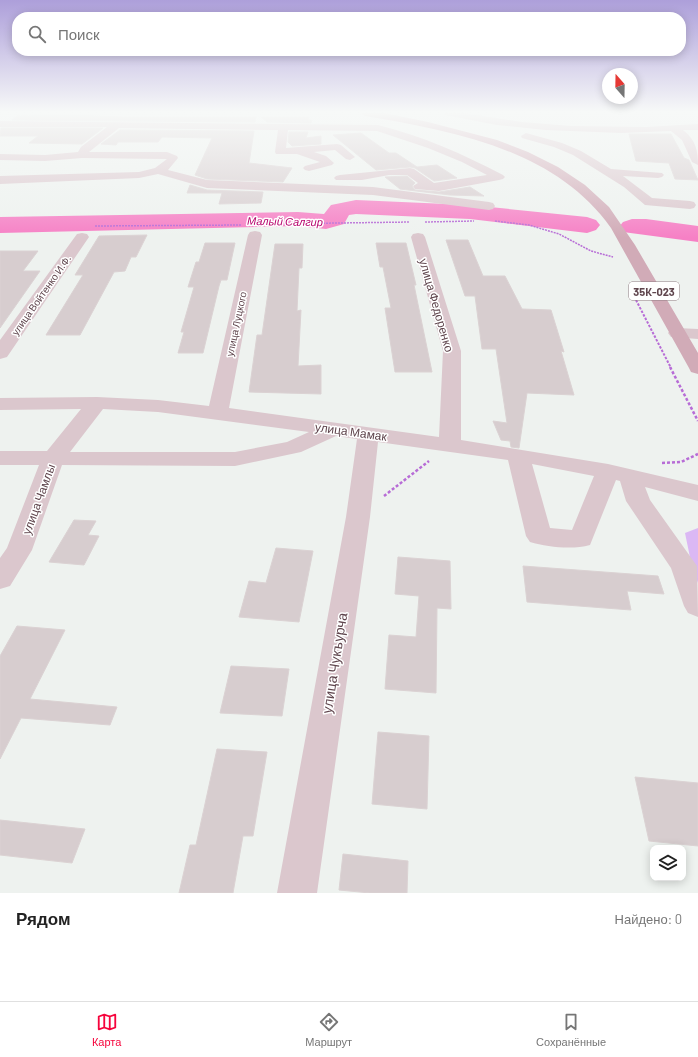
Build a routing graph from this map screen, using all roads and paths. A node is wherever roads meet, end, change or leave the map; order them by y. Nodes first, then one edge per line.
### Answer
1 (82, 155) joint
2 (106, 155) edge
3 (163, 155) edge
4 (309, 155) edge
5 (347, 155) edge
6 (453, 155) edge
7 (525, 155) edge
8 (578, 155) edge
9 (0, 157) edge
10 (350, 157) dead end
11 (378, 163) dead end
12 (297, 166) dead end
13 (160, 170) junction
14 (305, 172) junction
15 (389, 172) junction
16 (609, 172) junction
17 (658, 175) dead end
18 (0, 180) edge
19 (463, 183) junction
20 (390, 185) dead end
21 (432, 187) junction
22 (690, 205) dead end
23 (477, 221) dead end
24 (493, 221) dead end
25 (419, 227) junction
26 (255, 228) junction
27 (82, 237) joint
28 (615, 257) dead end
29 (635, 298) dead end
30 (677, 333) junction
31 (698, 334) edge
32 (0, 353) edge
33 (698, 368) edge
34 (97, 403) junction
35 (0, 404) edge
36 (218, 413) junction
37 (698, 421) edge
38 (333, 429) junction
39 (368, 434) junction
40 (450, 444) junction
41 (518, 455) junction
42 (0, 458) edge
43 (53, 458) junction
44 (619, 473) junction
45 (698, 493) edge
46 (358, 517) junction
47 (0, 579) edge
48 (698, 606) edge
49 (297, 893) edge

1 - 2 street
1 - 9 street
3 - 13 street
4 - 14 street
5 - 10 street
6 - 19 street
7 - 30 main road, 35К-023
8 - 16 street
11 - 15 street
12 - 14 street
13 - 18 street
13 - 19 street
14 - 15 street
15 - 21 street
16 - 17 street
16 - 22 street
19 - 21 street
20 - 21 street
23 - 25 path
24 - 28 path
25 - 26 path
25 - 40 street, улица Федоренко
26 - 27 path
26 - 36 street, улица Луцкого
27 - 32 street, улица Войтенко И.Ф.
29 - 37 path
30 - 31 street
30 - 33 main road, 35К-023
34 - 35 street, улица Мамак
34 - 36 street, улица Мамак
34 - 43 street, улица Чамлы
36 - 38 street, улица Мамак
38 - 39 street, улица Мамак
38 - 43 street
39 - 40 street, улица Мамак
39 - 46 street, улица Чукъурча
40 - 41 street, улица Мамак
40 - 46 path
41 - 44 street, улица Мамак
41 - 44 street
42 - 43 street
43 - 47 street, улица Чамлы
44 - 45 street, улица Мамак
44 - 48 street
46 - 49 street, улица Чукъурча

